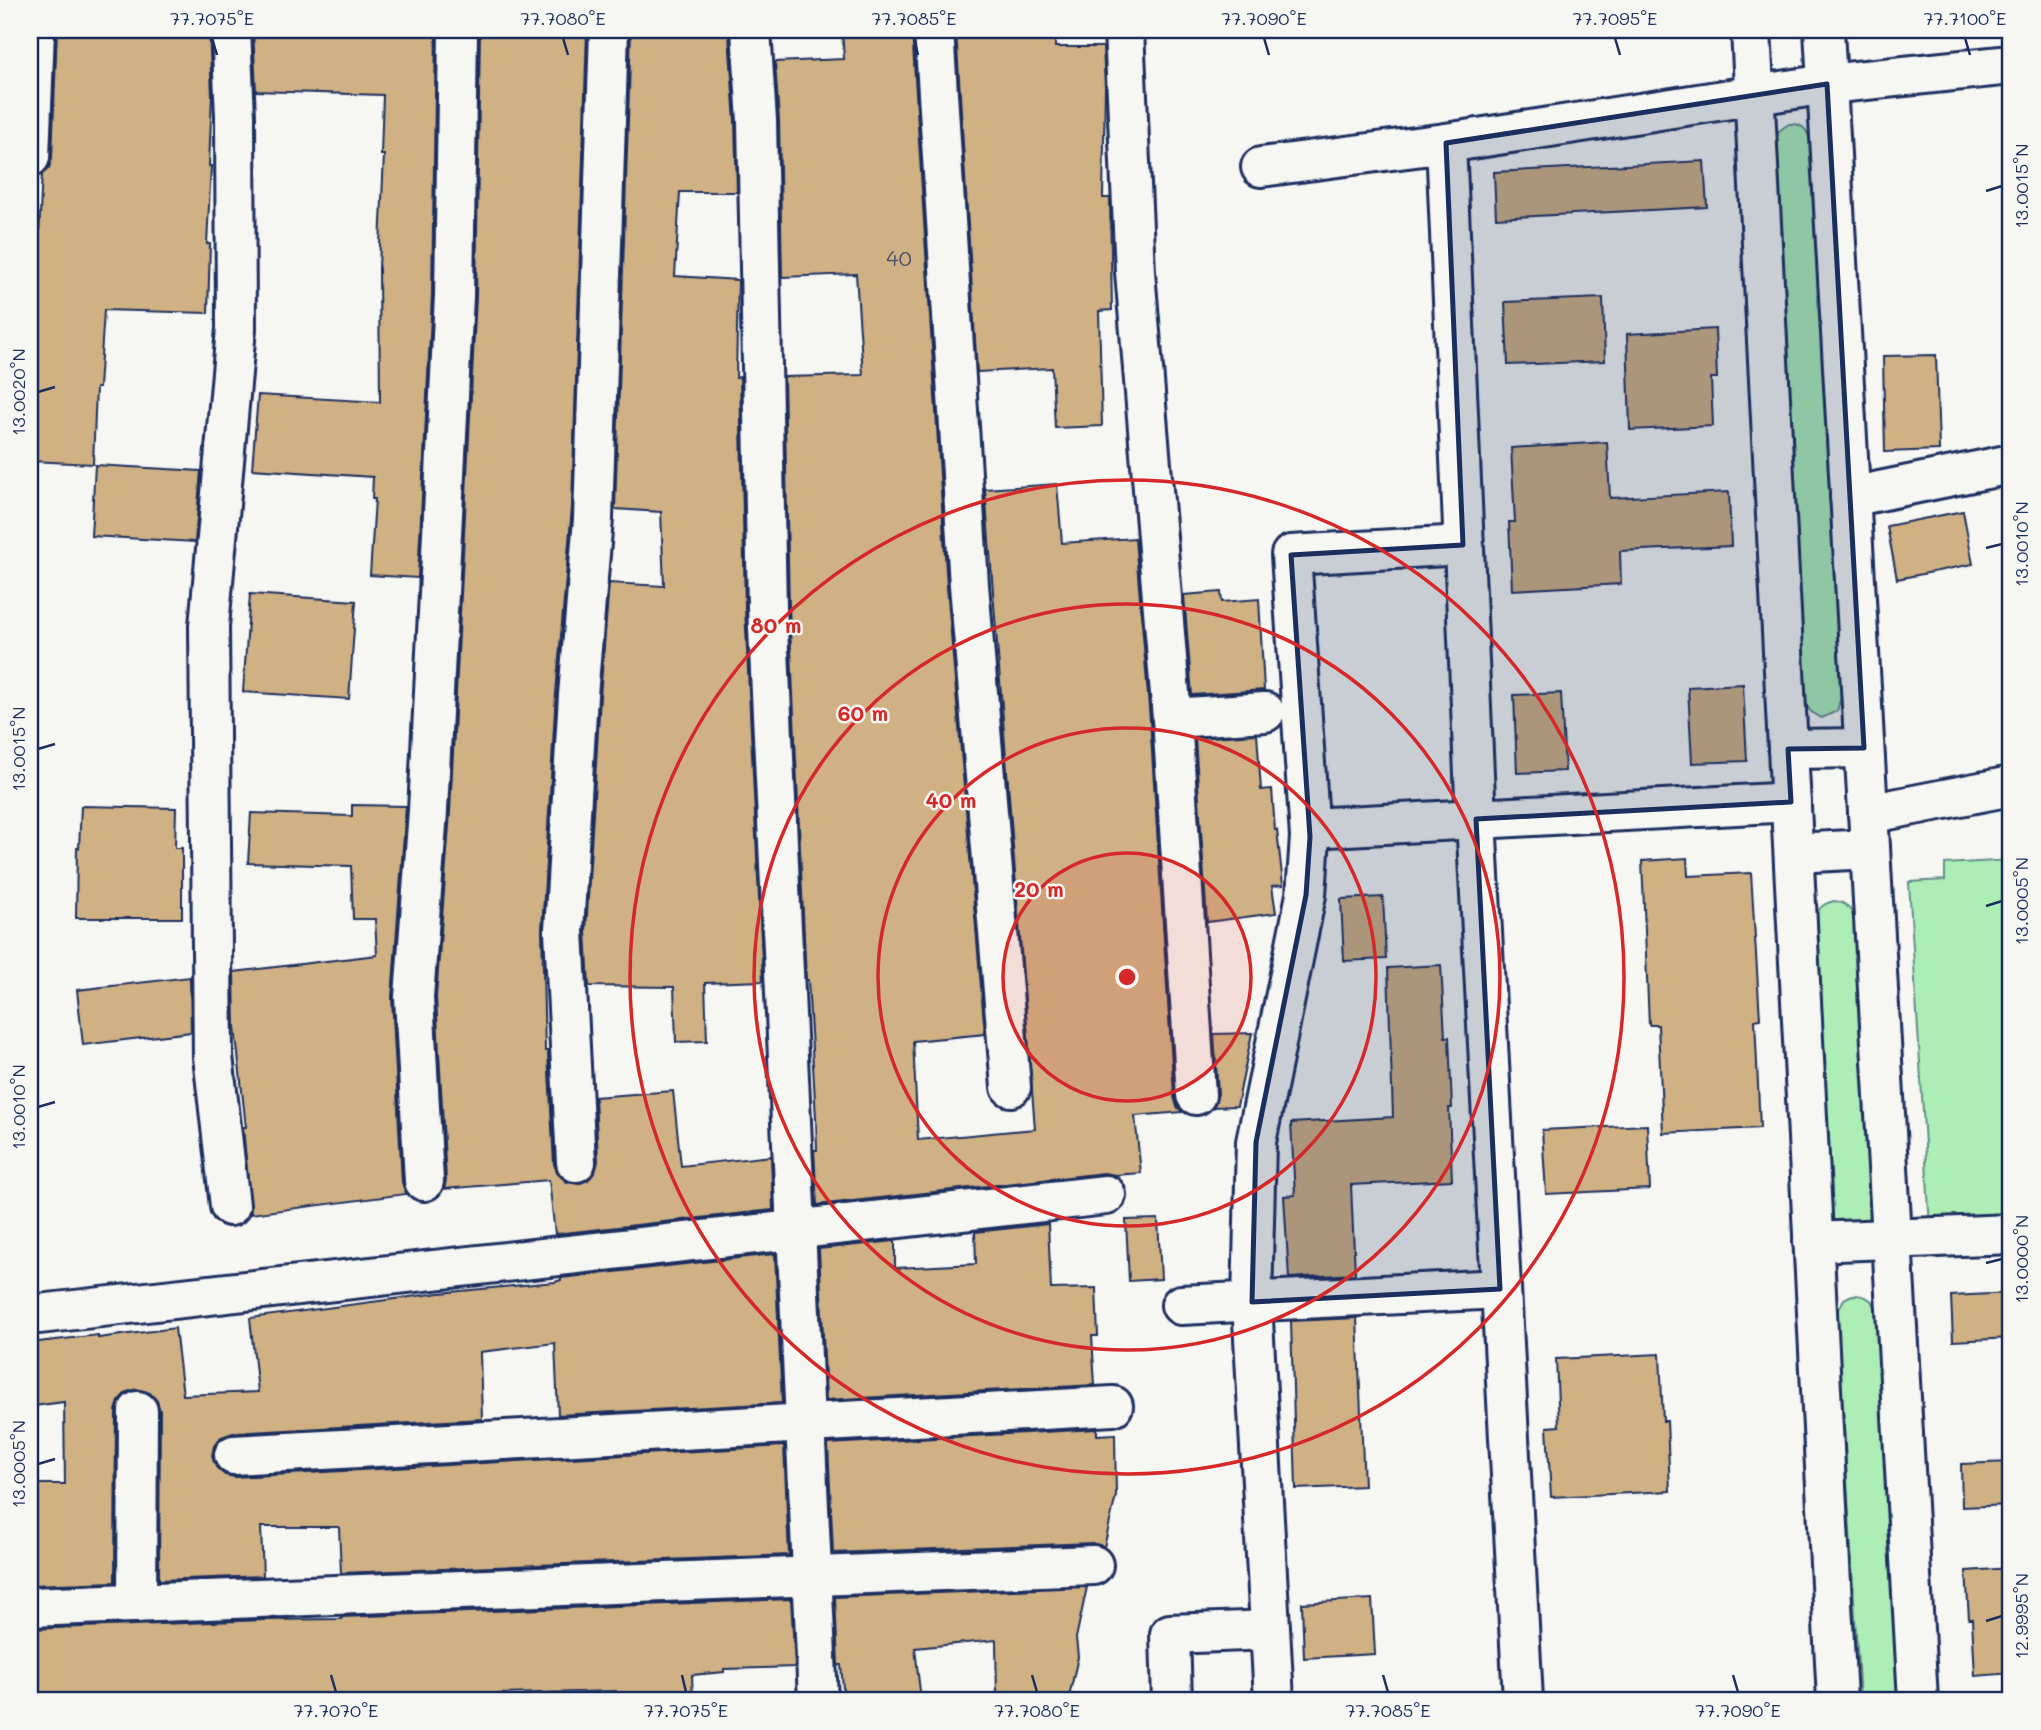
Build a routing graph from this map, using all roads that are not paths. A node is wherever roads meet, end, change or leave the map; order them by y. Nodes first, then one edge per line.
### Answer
1 (35, 30) edge
2 (231, 30) edge
3 (458, 30) edge
4 (609, 30) edge
5 (751, 30) edge
6 (934, 30) edge
7 (1124, 30) edge
8 (1751, 30) edge
9 (1824, 30) edge
10 (2011, 65) edge
11 (1827, 84) junction
12 (1755, 96) junction
13 (1446, 143) junction
14 (30, 157) edge
15 (1261, 167) dead end
16 (2011, 464) edge
17 (1850, 496) junction
18 (1463, 545) junction
19 (1265, 712) dead end
20 (1172, 718) junction
21 (1864, 748) junction
22 (1788, 749) junction
23 (2011, 786) edge
24 (1791, 802) junction
25 (1476, 819) junction
26 (1310, 828) junction
27 (1869, 831) junction
28 (1794, 853) junction
29 (1012, 1087) dead end
30 (1196, 1095) dead end
31 (576, 1162) dead end
32 (424, 1181) dead end
33 (1107, 1195) dead end
34 (230, 1206) dead end
35 (797, 1230) junction
36 (2011, 1234) edge
37 (1892, 1239) junction
38 (1813, 1242) junction
39 (1500, 1289) junction
40 (1252, 1302) junction
41 (1181, 1306) dead end
42 (30, 1315) edge
43 (1114, 1406) dead end
44 (138, 1411) dead end
45 (806, 1423) junction
46 (234, 1455) dead end
47 (1093, 1565) dead end
48 (813, 1576) junction
49 (136, 1603) junction
50 (30, 1607) edge
51 (1270, 1630) junction
52 (818, 1700) edge
53 (1172, 1700) edge
54 (1273, 1700) edge
55 (1523, 1700) edge
56 (1837, 1700) edge
57 (1918, 1700) edge

1 - 14 street
2 - 34 street
3 - 32 street
4 - 31 street
5 - 35 street
6 - 29 street
7 - 20 street
8 - 12 street
9 - 11 street
10 - 11 street
11 - 12 street
11 - 17 street
12 - 13 street
12 - 22 street
13 - 15 street
13 - 18 street
16 - 17 street
17 - 21 street
18 - 25 street
18 - 26 street
19 - 20 street
20 - 30 street
21 - 22 street
21 - 27 street
22 - 24 street
23 - 27 street
24 - 25 street
24 - 28 street
25 - 26 street
25 - 39 street
26 - 40 street
27 - 28 street
27 - 37 street
28 - 38 street
33 - 35 street
35 - 42 street
35 - 45 street
36 - 37 street
37 - 38 street
37 - 57 street
38 - 56 street
39 - 40 street
39 - 55 street
40 - 41 street
40 - 51 street
43 - 45 street
44 - 49 street
45 - 46 street
45 - 48 street
47 - 48 street
48 - 49 street
48 - 52 street
49 - 50 street
51 - 53 street
51 - 54 street

